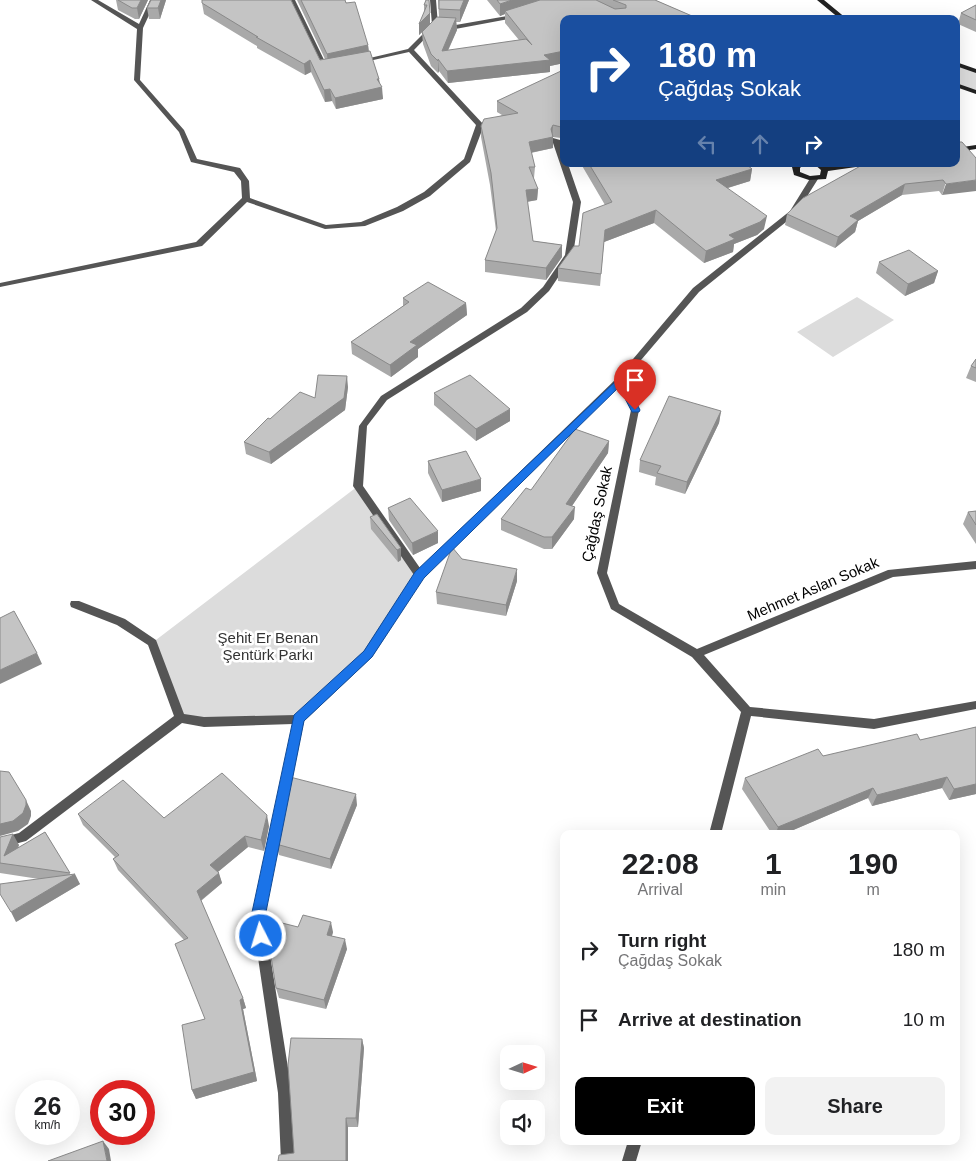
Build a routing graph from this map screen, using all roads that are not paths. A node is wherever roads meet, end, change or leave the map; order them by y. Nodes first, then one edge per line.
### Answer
1 (94, 0) edge
2 (153, 0) edge
3 (292, 0) edge
4 (433, 0) edge
5 (820, 0) edge
6 (525, 14) edge
7 (840, 15) edge
8 (435, 25) junction
9 (140, 28) junction
10 (410, 50) junction
11 (354, 62) edge
12 (960, 65) edge
13 (335, 67) edge
14 (976, 71) edge
15 (960, 86) edge
16 (976, 92) edge
17 (556, 140) edge
18 (976, 147) edge
19 (960, 149) edge
20 (560, 152) edge
21 (565, 167) edge
22 (796, 167) edge
23 (822, 167) edge
24 (844, 167) edge
25 (826, 170) junction
26 (814, 179) junction
27 (246, 199) junction
28 (0, 285) edge
29 (620, 380) junction
30 (976, 565) edge
31 (420, 575) junction
32 (75, 604) dead end
33 (696, 654) junction
34 (976, 705) edge
35 (747, 711) junction
36 (180, 718) junction
37 (299, 719) junction
38 (716, 830) edge
39 (0, 843) edge
40 (633, 1145) edge
41 (288, 1161) edge
42 (629, 1161) edge

1 - 9 street
2 - 9 street
3 - 13 street
4 - 8 street
5 - 7 street
6 - 8 street
8 - 10 street
9 - 27 street
10 - 11 street
10 - 27 street
12 - 14 street
15 - 16 street
17 - 20 street
18 - 19 street
21 - 31 street
22 - 26 street
23 - 25 street
24 - 25 street
25 - 26 street
26 - 29 street
27 - 28 street
29 - 31 street
29 - 33 street, Çağdaş Sokak
30 - 33 street, Mehmet Aslan Sokak
31 - 37 street
32 - 36 street
33 - 35 street, Çağdaş Sokak
34 - 35 street
35 - 38 street
36 - 37 street
36 - 39 street
37 - 41 street
40 - 42 street

